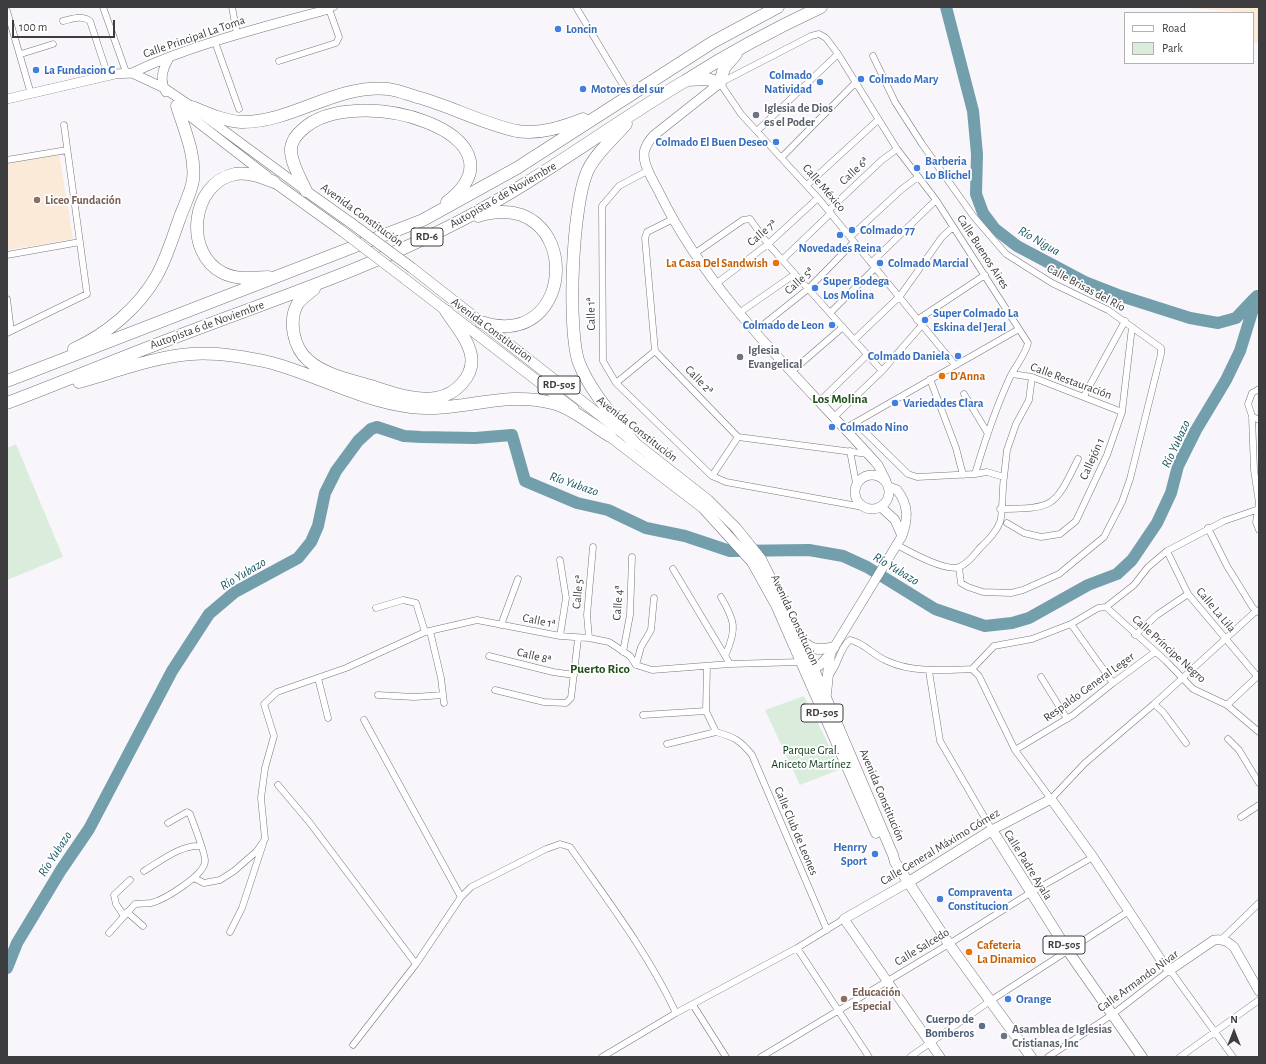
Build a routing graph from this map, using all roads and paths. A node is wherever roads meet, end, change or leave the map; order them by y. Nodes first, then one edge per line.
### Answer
1 (102, 7) edge
2 (232, 7) edge
3 (576, 7) edge
4 (778, 7) edge
5 (330, 8) edge
6 (819, 8) edge
7 (8, 9) edge
8 (63, 21) dead end
9 (237, 34) junction
10 (215, 42) junction
11 (53, 44) dead end
12 (746, 44) junction
13 (21, 54) junction
14 (838, 54) junction
15 (873, 56) dead end
16 (169, 58) junction
17 (279, 61) dead end
18 (129, 72) junction
19 (108, 76) junction
20 (684, 81) junction
21 (856, 82) junction
22 (720, 83) junction
23 (164, 88) junction
24 (31, 94) junction
25 (629, 95) junction
26 (7, 99) edge
27 (177, 106) junction
28 (192, 106) junction
29 (239, 109) dead end
30 (608, 110) junction
31 (638, 111) junction
32 (878, 120) junction
33 (64, 125) dead end
34 (758, 130) junction
35 (897, 149) junction
36 (67, 150) junction
37 (782, 157) junction
38 (7, 160) edge
39 (648, 170) junction
40 (918, 177) junction
41 (274, 182) junction
42 (807, 185) junction
43 (306, 191) junction
44 (818, 198) junction
45 (936, 200) junction
46 (830, 212) junction
47 (673, 219) junction
48 (423, 220) junction
49 (461, 221) junction
50 (953, 227) junction
51 (342, 231) joint
52 (852, 239) junction
53 (80, 242) junction
54 (768, 244) junction
55 (694, 254) junction
56 (7, 255) edge
57 (782, 260) junction
58 (873, 265) junction
59 (795, 274) junction
60 (985, 275) junction
61 (283, 276) junction
62 (717, 283) junction
63 (320, 284) junction
64 (808, 289) junction
65 (900, 296) junction
66 (7, 298) edge
67 (8, 306) edge
68 (446, 311) junction
69 (739, 313) junction
70 (830, 313) junction
71 (917, 320) junction
72 (1124, 321) junction
73 (481, 322) junction
74 (922, 325) junction
75 (843, 327) junction
76 (1132, 327) junction
77 (1019, 329) junction
78 (9, 332) edge
79 (754, 332) junction
80 (854, 340) junction
81 (655, 351) junction
82 (868, 355) junction
83 (956, 365) junction
84 (882, 371) junction
85 (791, 372) junction
86 (1012, 374) junction
87 (7, 375) edge
88 (1032, 377) junction
89 (930, 379) junction
90 (7, 381) edge
91 (616, 383) junction
92 (1259, 389) edge
93 (964, 394) dead end
94 (26, 396) junction
95 (1084, 396) junction
96 (819, 402) junction
97 (7, 403) edge
98 (1122, 412) junction
99 (1252, 416) junction
100 (833, 418) junction
101 (1259, 420) edge
102 (856, 423) junction
103 (844, 429) junction
104 (987, 432) junction
105 (610, 436) junction
106 (738, 437) junction
107 (634, 443) junction
108 (850, 451) junction
109 (868, 454) junction
110 (1078, 459) dead end
111 (975, 474) junction
112 (963, 475) junction
113 (712, 476) junction
114 (1004, 477) junction
115 (856, 483) junction
116 (888, 484) junction
117 (1259, 503) edge
118 (705, 504) junction
119 (863, 507) junction
120 (881, 507) junction
121 (1000, 509) junction
122 (1256, 510) junction
123 (1007, 523) dead end
124 (1208, 528) junction
125 (1259, 530) edge
126 (902, 536) junction
127 (897, 545) junction
128 (593, 547) dead end
129 (1167, 551) junction
130 (632, 556) dead end
131 (560, 560) dead end
132 (757, 560) junction
133 (959, 568) junction
134 (673, 569) dead end
135 (518, 580) dead end
136 (1188, 594) junction
137 (721, 597) dead end
138 (654, 598) dead end
139 (1106, 606) junction
140 (376, 608) dead end
141 (1257, 612) edge
142 (1071, 624) junction
143 (501, 625) junction
144 (427, 632) junction
145 (1135, 635) junction
146 (560, 636) junction
147 (589, 638) junction
148 (1226, 638) junction
149 (578, 639) junction
150 (801, 639) junction
151 (833, 648) junction
152 (623, 652) junction
153 (1155, 652) junction
154 (726, 654) junction
155 (489, 656) dead end
156 (800, 662) junction
157 (730, 664) junction
158 (636, 665) junction
159 (707, 666) junction
160 (972, 669) junction
161 (809, 670) junction
162 (929, 671) junction
163 (574, 675) junction
164 (1041, 676) dead end
165 (1258, 677) edge
166 (318, 678) junction
167 (1183, 678) junction
168 (823, 679) junction
169 (1112, 683) junction
170 (495, 690) dead end
171 (378, 695) dead end
172 (444, 695) junction
173 (444, 703) dead end
174 (1154, 704) junction
175 (1227, 705) junction
176 (706, 711) junction
177 (643, 715) dead end
178 (328, 718) dead end
179 (1067, 719) junction
180 (364, 720) dead end
181 (716, 732) junction
182 (1259, 732) edge
183 (1228, 739) dead end
184 (1186, 742) dead end
185 (666, 744) dead end
186 (1015, 750) junction
187 (1259, 783) edge
188 (278, 785) dead end
189 (1051, 799) junction
190 (1259, 805) edge
191 (1240, 817) dead end
192 (168, 823) dead end
193 (992, 830) junction
194 (265, 839) junction
195 (200, 846) junction
196 (1093, 857) junction
197 (895, 862) junction
198 (144, 871) dead end
199 (194, 878) junction
200 (130, 880) dead end
201 (907, 883) junction
202 (1030, 893) junction
203 (461, 897) junction
204 (1259, 903) edge
205 (1129, 911) junction
206 (126, 914) junction
207 (844, 919) junction
208 (143, 926) dead end
209 (827, 930) junction
210 (230, 932) dead end
211 (109, 933) dead end
212 (1222, 939) junction
213 (949, 944) junction
214 (797, 948) junction
215 (1068, 951) junction
216 (416, 964) junction
217 (1170, 970) junction
218 (886, 981) junction
219 (1259, 990) edge
220 (1259, 1000) edge
221 (990, 1001) junction
222 (693, 1005) junction
223 (838, 1010) junction
224 (676, 1013) junction
225 (1113, 1014) junction
226 (1215, 1032) junction
227 (931, 1043) junction
228 (353, 1045) dead end
229 (602, 1057) edge
230 (726, 1057) edge
231 (761, 1057) edge
232 (869, 1057) edge
233 (910, 1057) edge
234 (940, 1057) edge
235 (1031, 1057) edge
236 (1048, 1057) edge
237 (1142, 1057) edge
238 (1180, 1057) edge
239 (1232, 1057) edge

1 - 18 street
2 - 9 street
3 - 25 street
4 - 25 highway, Autopista 6 de Noviembre / RD-6
5 - 9 street, Calle Principal La Toma
5 - 17 street
6 - 12 highway, Autopista 6 de Noviembre / RD-6
7 - 13 street
8 - 19 street
9 - 10 street, Calle Principal La Toma
10 - 16 street, Calle Principal La Toma
10 - 29 street
11 - 13 street
12 - 20 highway, Autopista 6 de Noviembre / RD-6
12 - 22 highway
13 - 24 street
14 - 21 street, Calle Buenos Aires
14 - 22 street, Calle Buenos Aires
14 - 34 street
15 - 72 street, Calle Brisas del Río
16 - 18 street, Calle Principal La Toma
16 - 23 street
18 - 19 street
18 - 23 street, Avenida Constitución / RD-505
19 - 24 street
20 - 22 highway
20 - 31 highway, Autopista 6 de Noviembre / RD-6
21 - 32 street, Calle Buenos Aires
21 - 37 street
22 - 34 street, Calle México
22 - 39 street
23 - 27 street, Avenida Constitución / RD-505
23 - 28 street, Avenida Constitución / RD-505
24 - 26 street
25 - 30 highway, Autopista 6 de Noviembre / RD-6
27 - 41 street, Avenida Constitución / RD-505
27 - 87 highway
28 - 30 highway
28 - 43 street, Avenida Constitución / RD-505
30 - 48 highway, Autopista 6 de Noviembre / RD-6
31 - 49 highway, Autopista 6 de Noviembre / RD-6
31 - 107 highway
32 - 35 street, Calle Buenos Aires
32 - 42 street
33 - 36 street
34 - 37 street, Calle México
35 - 40 street, Calle Buenos Aires
35 - 46 street, Calle 6ª
36 - 38 street
36 - 53 street
37 - 42 street, Calle México
39 - 47 street
39 - 91 street, Calle 1ª
40 - 45 street, Calle Buenos Aires
40 - 52 street, Calle 5ª
41 - 51 main road, Avenida Constitución / RD-505
41 - 61 highway
42 - 44 street, Calle México
43 - 48 highway
43 - 73 main road, Avenida Constitución / RD-505, bridge
44 - 46 street, Calle México
44 - 54 street, Calle 7ª
45 - 50 street, Calle Buenos Aires
45 - 58 street
46 - 52 street, Calle México
46 - 57 street, Calle 6ª
47 - 55 street
47 - 81 street
48 - 61 highway, Autopista 6 de Noviembre / RD-6
49 - 63 highway, Autopista 6 de Noviembre / RD-6
49 - 73 highway
50 - 60 street, Calle Buenos Aires
50 - 65 street
51 - 68 main road, Avenida Constitucion / RD-505, bridge
52 - 58 street, Calle México
52 - 64 street, Calle 5ª
53 - 56 street
53 - 78 street
54 - 55 street
54 - 57 street
54 - 62 street, Calle 7ª
55 - 62 street
57 - 59 street
58 - 65 street, Calle México
58 - 70 street
59 - 64 street
59 - 69 street
60 - 71 street
60 - 77 street, Calle Buenos Aires
61 - 90 highway, Autopista 6 de Noviembre / RD-6
62 - 69 street
63 - 68 highway
63 - 94 highway, Autopista 6 de Noviembre / RD-6
64 - 70 street
64 - 79 street, Calle 5ª
65 - 71 street, Calle México
65 - 80 street
66 - 67 street
67 - 78 street
68 - 105 main road, Avenida Constitucion / RD-505
69 - 79 street
70 - 75 street
71 - 74 street, Calle México
72 - 76 street, Calle Brisas del Río
72 - 95 street
73 - 107 main road, Avenida Constitución / RD-505
74 - 83 street, Calle México
74 - 84 street
75 - 80 street
75 - 85 street
76 - 98 street, Callejón 1
76 - 133 street, Calle Brisas del Río
77 - 83 street
77 - 86 street, Calle Buenos Aires
79 - 85 street
80 - 82 street
81 - 91 street
81 - 106 street, Calle 2ª
82 - 84 street
82 - 96 street
83 - 89 street
84 - 100 street
85 - 96 street
86 - 88 street, Calle Restauración
86 - 104 street, Calle Buenos Aires
88 - 95 street, Calle Restauración
88 - 114 street
89 - 102 street
89 - 112 street
91 - 113 street, Calle 1ª
92 - 99 street
93 - 104 street
94 - 97 highway, Autopista 6 de Noviembre / RD-6
94 - 105 highway
95 - 98 street, Calle Restauración
96 - 100 street
98 - 123 street, Callejón 1
99 - 101 street
99 - 117 street
100 - 103 street
102 - 103 street
102 - 112 street
103 - 109 street
104 - 111 street, Calle Buenos Aires
105 - 118 main road, Avenida Constitucion / RD-505
106 - 108 street
106 - 113 street
107 - 118 main road, Avenida Constitución / RD-505
108 - 109 street
108 - 115 street
109 - 116 street
110 - 121 street
111 - 112 street
111 - 114 street
113 - 119 street, Calle 1ª
114 - 121 street
115 - 116 street
115 - 119 street
116 - 120 street
116 - 126 street
117 - 122 street
118 - 132 main road, Avenida Constitucion / RD-505
119 - 120 street
120 - 126 street
121 - 133 street
122 - 124 street
122 - 125 street
124 - 129 street
124 - 141 street
126 - 127 street
127 - 133 street
127 - 151 street
128 - 147 street, Calle 5ª
129 - 136 street, Calle La Lila
129 - 139 street
130 - 152 street, Calle 4ª
131 - 146 street
132 - 150 main road, Avenida Constitución / RD-505
132 - 156 main road, Avenida Constitucion / RD-505
134 - 154 street
135 - 143 street
136 - 145 street
136 - 148 street, Calle La Lila
137 - 154 street
138 - 158 street
139 - 142 street
139 - 145 street, Calle Príncipe Negro
140 - 144 street
141 - 148 street, Calle General Máximo Gómez
142 - 160 street
142 - 169 street
143 - 144 street, Calle 1ª
143 - 146 street, Calle 1ª
144 - 166 street, Calle 1ª
144 - 172 street
145 - 153 street, Calle Príncipe Negro
146 - 149 street, Calle 1ª
147 - 149 street, Calle 1ª
147 - 152 street, Calle 1ª
148 - 165 street, Calle La Lila
148 - 167 street, Calle General Máximo Gómez
149 - 163 street
150 - 151 main road
150 - 161 main road, Avenida Constitución / RD-505
151 - 161 street
151 - 168 main road
152 - 158 street, Calle 1ª
153 - 167 street, Calle Príncipe Negro
153 - 169 street, Respaldo General Leger
154 - 157 street
155 - 163 street, Calle 8ª
156 - 157 street
156 - 161 main road, Avenida Constitucion / RD-505
157 - 159 street
158 - 159 street
159 - 176 street
160 - 162 street
160 - 186 street
161 - 168 main road, Avenida Constitución / RD-505
161 - 197 main road, Avenida Constitucion / RD-505
162 - 168 street
162 - 193 street, Calle Padre Ayala
163 - 170 street
164 - 179 street
165 - 175 street
166 - 178 street
166 - 194 street, Calle 1ª
167 - 174 street, Calle General Máximo Gómez
167 - 175 street, Calle Príncipe Negro
168 - 197 main road, Avenida Constitución / RD-505
169 - 179 street, Respaldo General Leger
171 - 172 street
172 - 173 street
174 - 184 street
174 - 189 street, Calle General Máximo Gómez
175 - 182 street, Calle Príncipe Negro
176 - 177 street
176 - 181 street
179 - 186 street, Respaldo General Leger
180 - 203 street
181 - 185 street
181 - 209 street, Calle Club de Leones
183 - 187 street
186 - 189 street
188 - 216 street
189 - 193 street, Calle General Máximo Gómez
189 - 196 street
190 - 191 street
192 - 195 street
193 - 201 main road, Calle General Máximo Gómez
193 - 202 main road, Calle Padre Ayala / RD-505
194 - 199 street
194 - 210 street
195 - 198 street
195 - 199 street
196 - 202 street, Calle Salcedo
196 - 205 street
197 - 201 main road, RD-505
199 - 206 street
200 - 206 street
201 - 207 street, Calle General Máximo Gómez
201 - 213 main road, RD-505
202 - 213 street, Calle Salcedo
202 - 215 main road, Calle Padre Ayala / RD-505
203 - 216 street
203 - 224 street
204 - 212 street
205 - 215 street
205 - 217 street
206 - 208 street
206 - 211 street
207 - 209 street, Calle General Máximo Gómez
207 - 218 street
209 - 214 street, Calle General Máximo Gómez
212 - 217 street, Calle Armando Nivar
212 - 219 street
213 - 218 street, Calle Salcedo
213 - 221 main road, RD-505
214 - 222 street, Calle General Máximo Gómez
214 - 223 street
215 - 221 street
215 - 225 main road, Calle Padre Ayala / RD-505
216 - 228 street
217 - 225 street, Calle Armando Nivar
217 - 226 street
218 - 223 street, Calle Salcedo
218 - 227 street
220 - 226 street
221 - 227 street
221 - 235 main road, RD-505
222 - 224 street, Calle General Máximo Gómez
222 - 230 street
223 - 231 street, Calle Salcedo
223 - 232 street
224 - 229 street, Calle General Máximo Gómez
225 - 236 street, Calle Armando Nivar
225 - 237 main road, Calle Padre Ayala / RD-505
226 - 238 street
226 - 239 street
227 - 233 street
227 - 234 street

